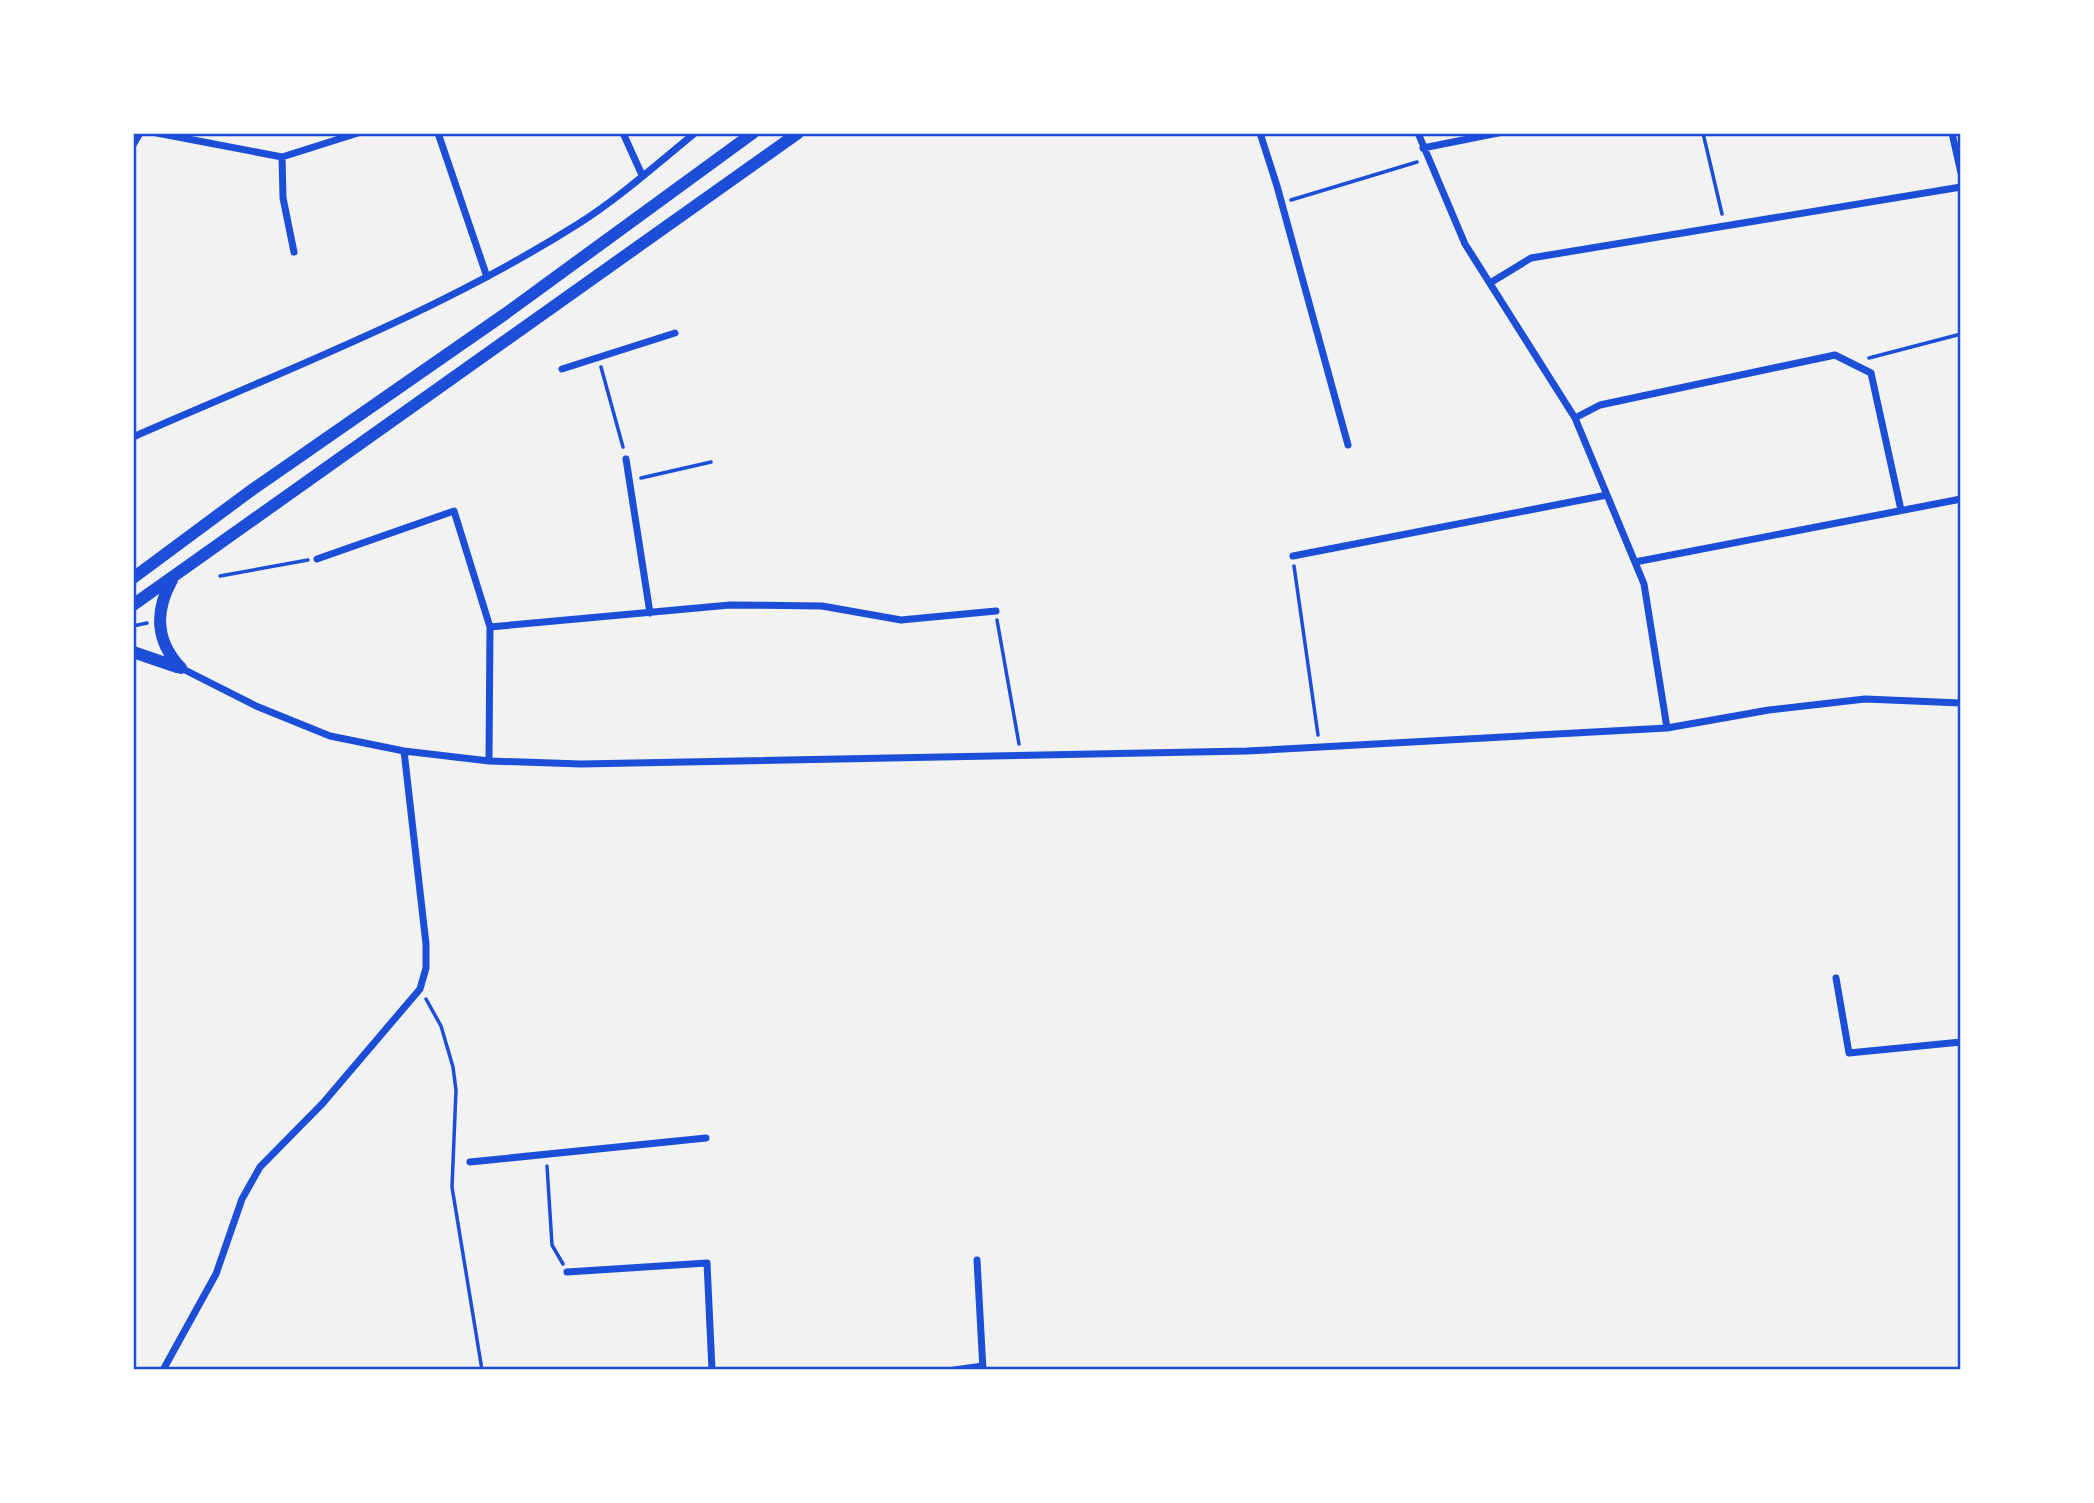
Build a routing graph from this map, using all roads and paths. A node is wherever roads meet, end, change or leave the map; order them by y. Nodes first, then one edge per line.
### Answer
1 (140, 133) edge
2 (157, 133) edge
3 (358, 133) edge
4 (438, 133) edge
5 (623, 133) edge
6 (695, 133) edge
7 (753, 133) edge
8 (798, 133) edge
9 (1260, 133) edge
10 (1418, 133) edge
11 (1498, 133) edge
12 (1703, 133) edge
13 (1952, 133) edge
14 (133, 145) edge
15 (1423, 148) junction
16 (282, 157) junction
17 (1427, 159) junction
18 (1961, 173) edge
19 (642, 175) junction
20 (1961, 187) edge
21 (1282, 203) junction
22 (1725, 226) junction
23 (294, 252) dead end
24 (487, 277) junction
25 (1490, 283) junction
26 (675, 333) dead end
27 (1961, 334) edge
28 (599, 358) junction
29 (1855, 365) junction
30 (562, 369) dead end
31 (1575, 418) junction
32 (133, 437) edge
33 (1348, 445) dead end
34 (626, 459) joint
35 (711, 462) dead end
36 (630, 480) junction
37 (1607, 495) junction
38 (1961, 499) edge
39 (1901, 510) junction
40 (1293, 556) joint
41 (317, 559) joint
42 (1635, 562) junction
43 (220, 576) dead end
44 (173, 577) junction
45 (133, 578) edge
46 (133, 605) edge
47 (996, 611) joint
48 (650, 612) junction
49 (147, 623) dead end
50 (133, 626) edge
51 (489, 627) junction
52 (133, 652) edge
53 (181, 668) junction
54 (1961, 703) edge
55 (1667, 727) junction
56 (1320, 747) junction
57 (404, 751) junction
58 (1021, 755) junction
59 (489, 761) junction
60 (1836, 978) dead end
61 (420, 989) junction
62 (1961, 1042) edge
63 (706, 1138) dead end
64 (547, 1156) junction
65 (470, 1161) dead end
66 (977, 1260) dead end
67 (567, 1272) joint
68 (983, 1368) edge
69 (163, 1370) edge
70 (482, 1370) edge
71 (712, 1370) edge
72 (954, 1370) edge

1 - 14 street
2 - 16 street
3 - 16 street
4 - 24 street
5 - 19 street
6 - 19 street
7 - 45 main road
8 - 44 main road
9 - 21 street
10 - 15 street
11 - 15 street
12 - 22 path
13 - 18 street
15 - 17 street
16 - 23 street
17 - 21 path
17 - 25 street
19 - 24 street
20 - 22 street
21 - 33 street
22 - 25 street
24 - 32 street
25 - 31 street
26 - 28 street
27 - 29 path
28 - 30 street
28 - 34 path
29 - 31 street
29 - 39 street
31 - 37 street
34 - 36 street
35 - 36 path
36 - 48 street
37 - 40 street
37 - 42 street
38 - 39 street
39 - 42 street
40 - 56 path
41 - 43 path
41 - 51 street
42 - 55 street
44 - 46 main road
44 - 53 main road
47 - 48 street
47 - 58 path
48 - 51 street
49 - 50 path
51 - 59 street
52 - 53 main road
53 - 57 street
54 - 55 street
55 - 56 street
56 - 58 street
57 - 59 street
57 - 61 street
58 - 59 street
60 - 62 street
61 - 69 street
61 - 70 path
63 - 64 street
64 - 65 street
64 - 67 path
66 - 68 street
67 - 71 street
68 - 72 street

